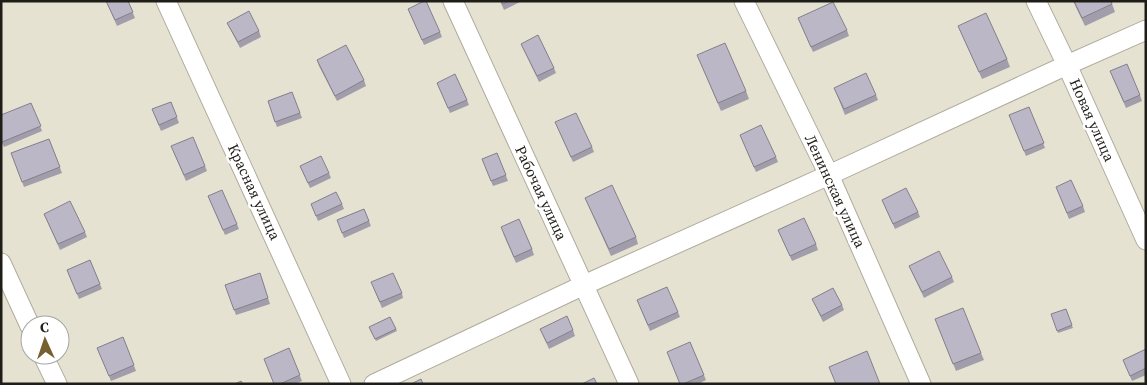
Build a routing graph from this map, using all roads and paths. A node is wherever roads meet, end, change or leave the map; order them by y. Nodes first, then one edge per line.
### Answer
1 (166, 1) edge
2 (453, 1) edge
3 (744, 1) edge
4 (1036, 1) edge
5 (1146, 30) edge
6 (1067, 65) junction
7 (828, 175) junction
8 (1146, 240) edge
9 (1, 263) edge
10 (584, 285) junction
11 (25, 315) edge
12 (48, 365) edge
13 (57, 384) edge
14 (341, 384) edge
15 (374, 384) edge
16 (629, 384) edge
17 (920, 384) edge

1 - 14 street, Красная улица
2 - 10 street, Рабочая улица
3 - 7 street, Ленинская улица
4 - 6 street, Новая улица
5 - 6 street
6 - 7 street
6 - 8 street, Новая улица
7 - 10 street
7 - 17 street, Ленинская улица
9 - 11 street
10 - 15 street
10 - 16 street, Рабочая улица
12 - 13 street

